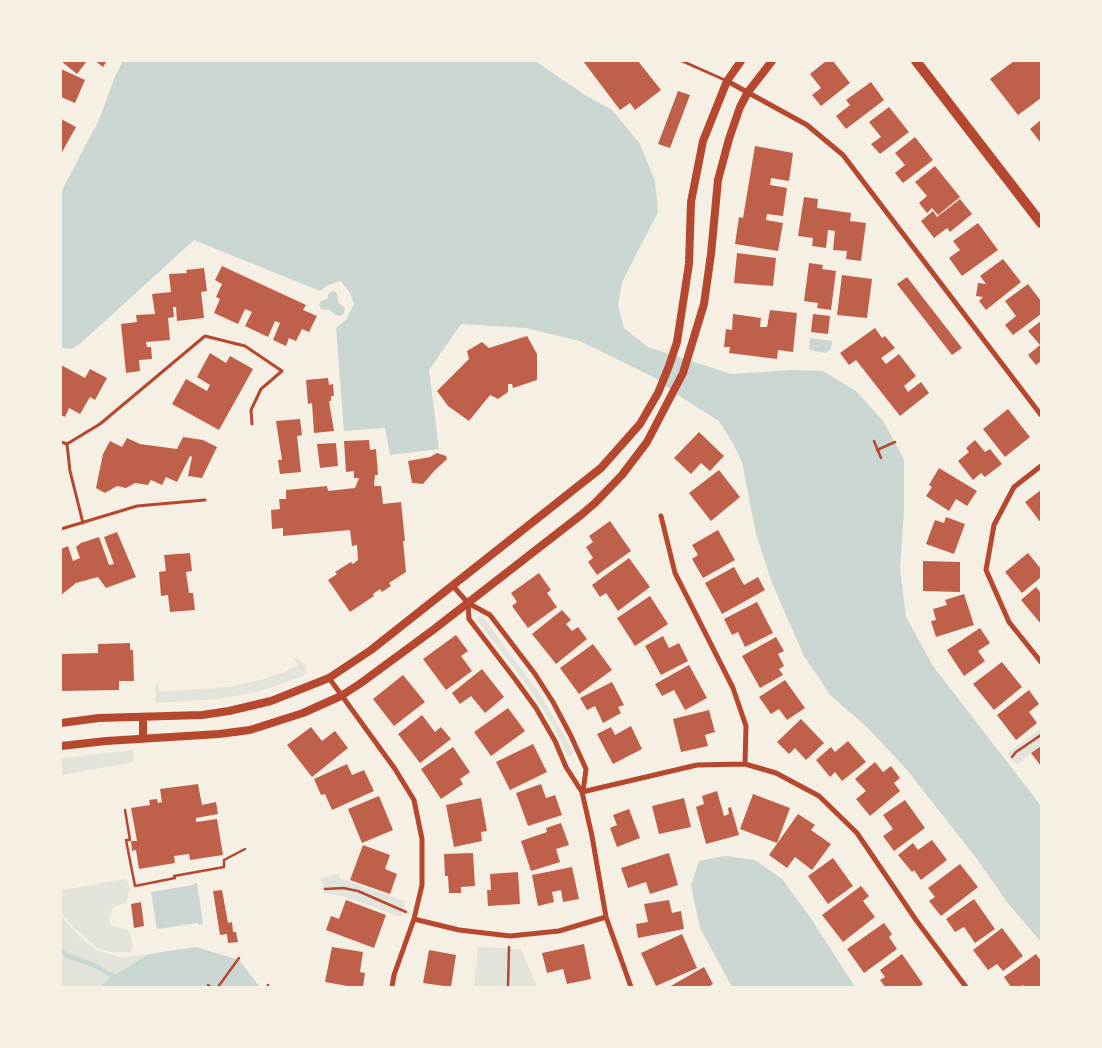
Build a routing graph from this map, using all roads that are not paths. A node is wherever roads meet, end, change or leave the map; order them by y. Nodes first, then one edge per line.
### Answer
1 (682, 61) edge
2 (741, 61) edge
3 (772, 61) edge
4 (916, 61) edge
5 (727, 81) junction
6 (748, 92) junction
7 (1041, 223) edge
8 (1041, 415) edge
9 (252, 424) dead end
10 (61, 442) edge
11 (67, 444) junction
12 (1041, 466) edge
13 (205, 500) dead end
14 (660, 516) dead end
15 (83, 523) junction
16 (61, 530) edge
17 (453, 586) junction
18 (468, 603) junction
19 (1041, 662) edge
20 (329, 678) junction
21 (341, 696) junction
22 (143, 716) junction
23 (61, 723) edge
24 (143, 738) junction
25 (61, 746) edge
26 (745, 764) junction
27 (582, 792) junction
28 (414, 917) junction
29 (606, 918) junction
30 (392, 987) edge
31 (631, 987) edge
32 (966, 987) edge

1 - 5 lane
2 - 5 street
3 - 6 street
4 - 7 main road
5 - 6 street
5 - 17 street
6 - 8 street
6 - 18 street
9 - 11 lane
10 - 11 lane
11 - 15 lane
12 - 19 street
13 - 15 lane
14 - 26 street
15 - 16 lane
17 - 18 street
17 - 20 street
18 - 21 street
18 - 27 street
18 - 27 street
20 - 21 street
20 - 22 street
21 - 24 street
21 - 28 street
22 - 23 street
22 - 24 street
24 - 25 street
26 - 27 street
26 - 32 street
27 - 29 street
28 - 29 street
28 - 30 street
29 - 31 street

